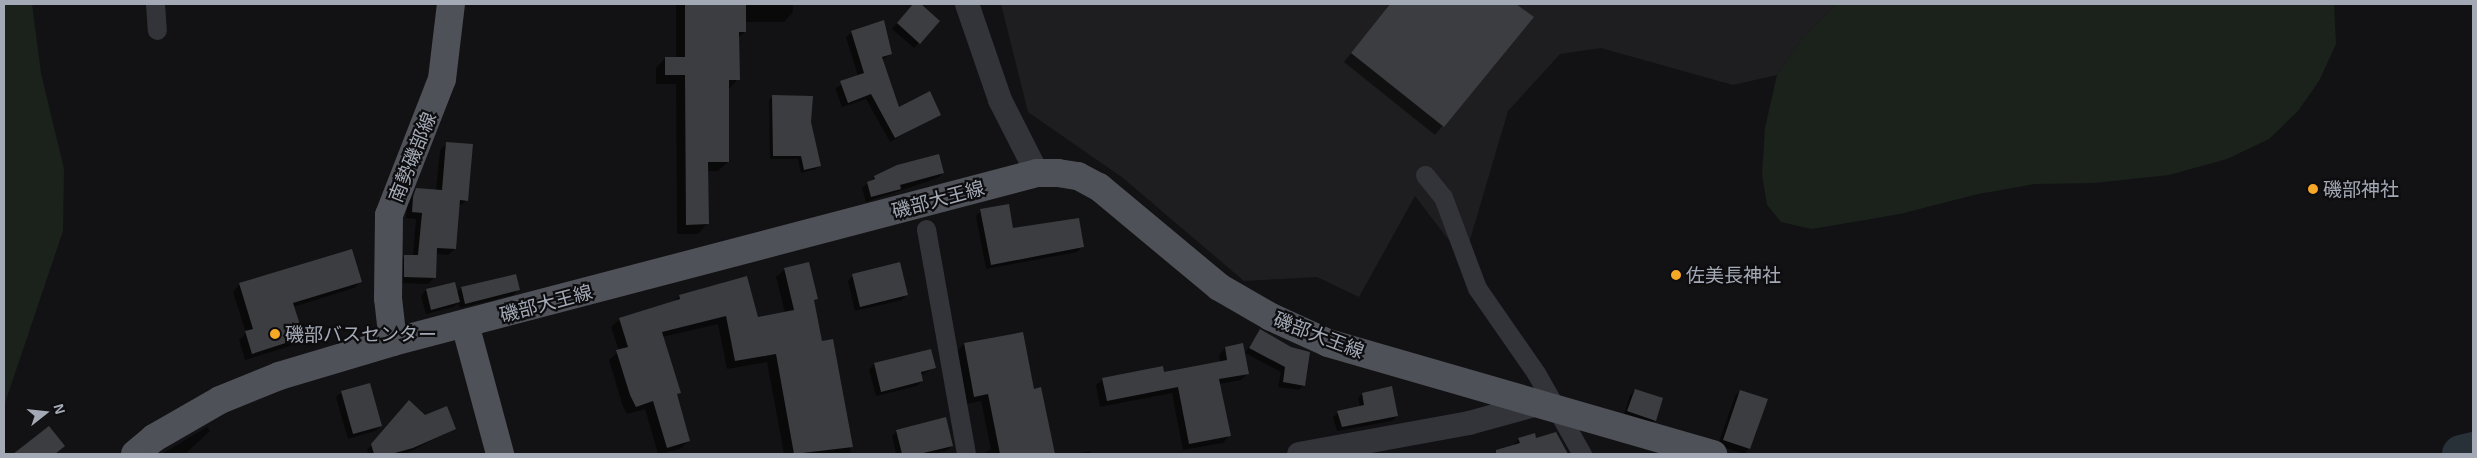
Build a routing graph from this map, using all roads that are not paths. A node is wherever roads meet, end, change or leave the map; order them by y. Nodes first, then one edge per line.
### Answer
1 (155, 4) edge
2 (450, 4) edge
3 (967, 4) edge
4 (157, 30) dead end
5 (1037, 173) junction
6 (1425, 175) dead end
7 (926, 229) dead end
8 (465, 324) junction
9 (393, 342) junction
10 (1548, 405) junction
11 (134, 454) edge
12 (500, 454) edge
13 (966, 454) edge
14 (1299, 454) edge
15 (1582, 454) edge
16 (1713, 454) edge

1 - 4 street
2 - 9 main road, 南勢磯部線
3 - 5 street
5 - 8 main road, 磯部大王線
5 - 10 main road, 磯部大王線
6 - 10 street
7 - 13 street
8 - 9 main road, 磯部大王線
8 - 12 main road
9 - 11 main road, 磯部大王線
10 - 14 street
10 - 15 street
10 - 16 main road, 磯部大王線

